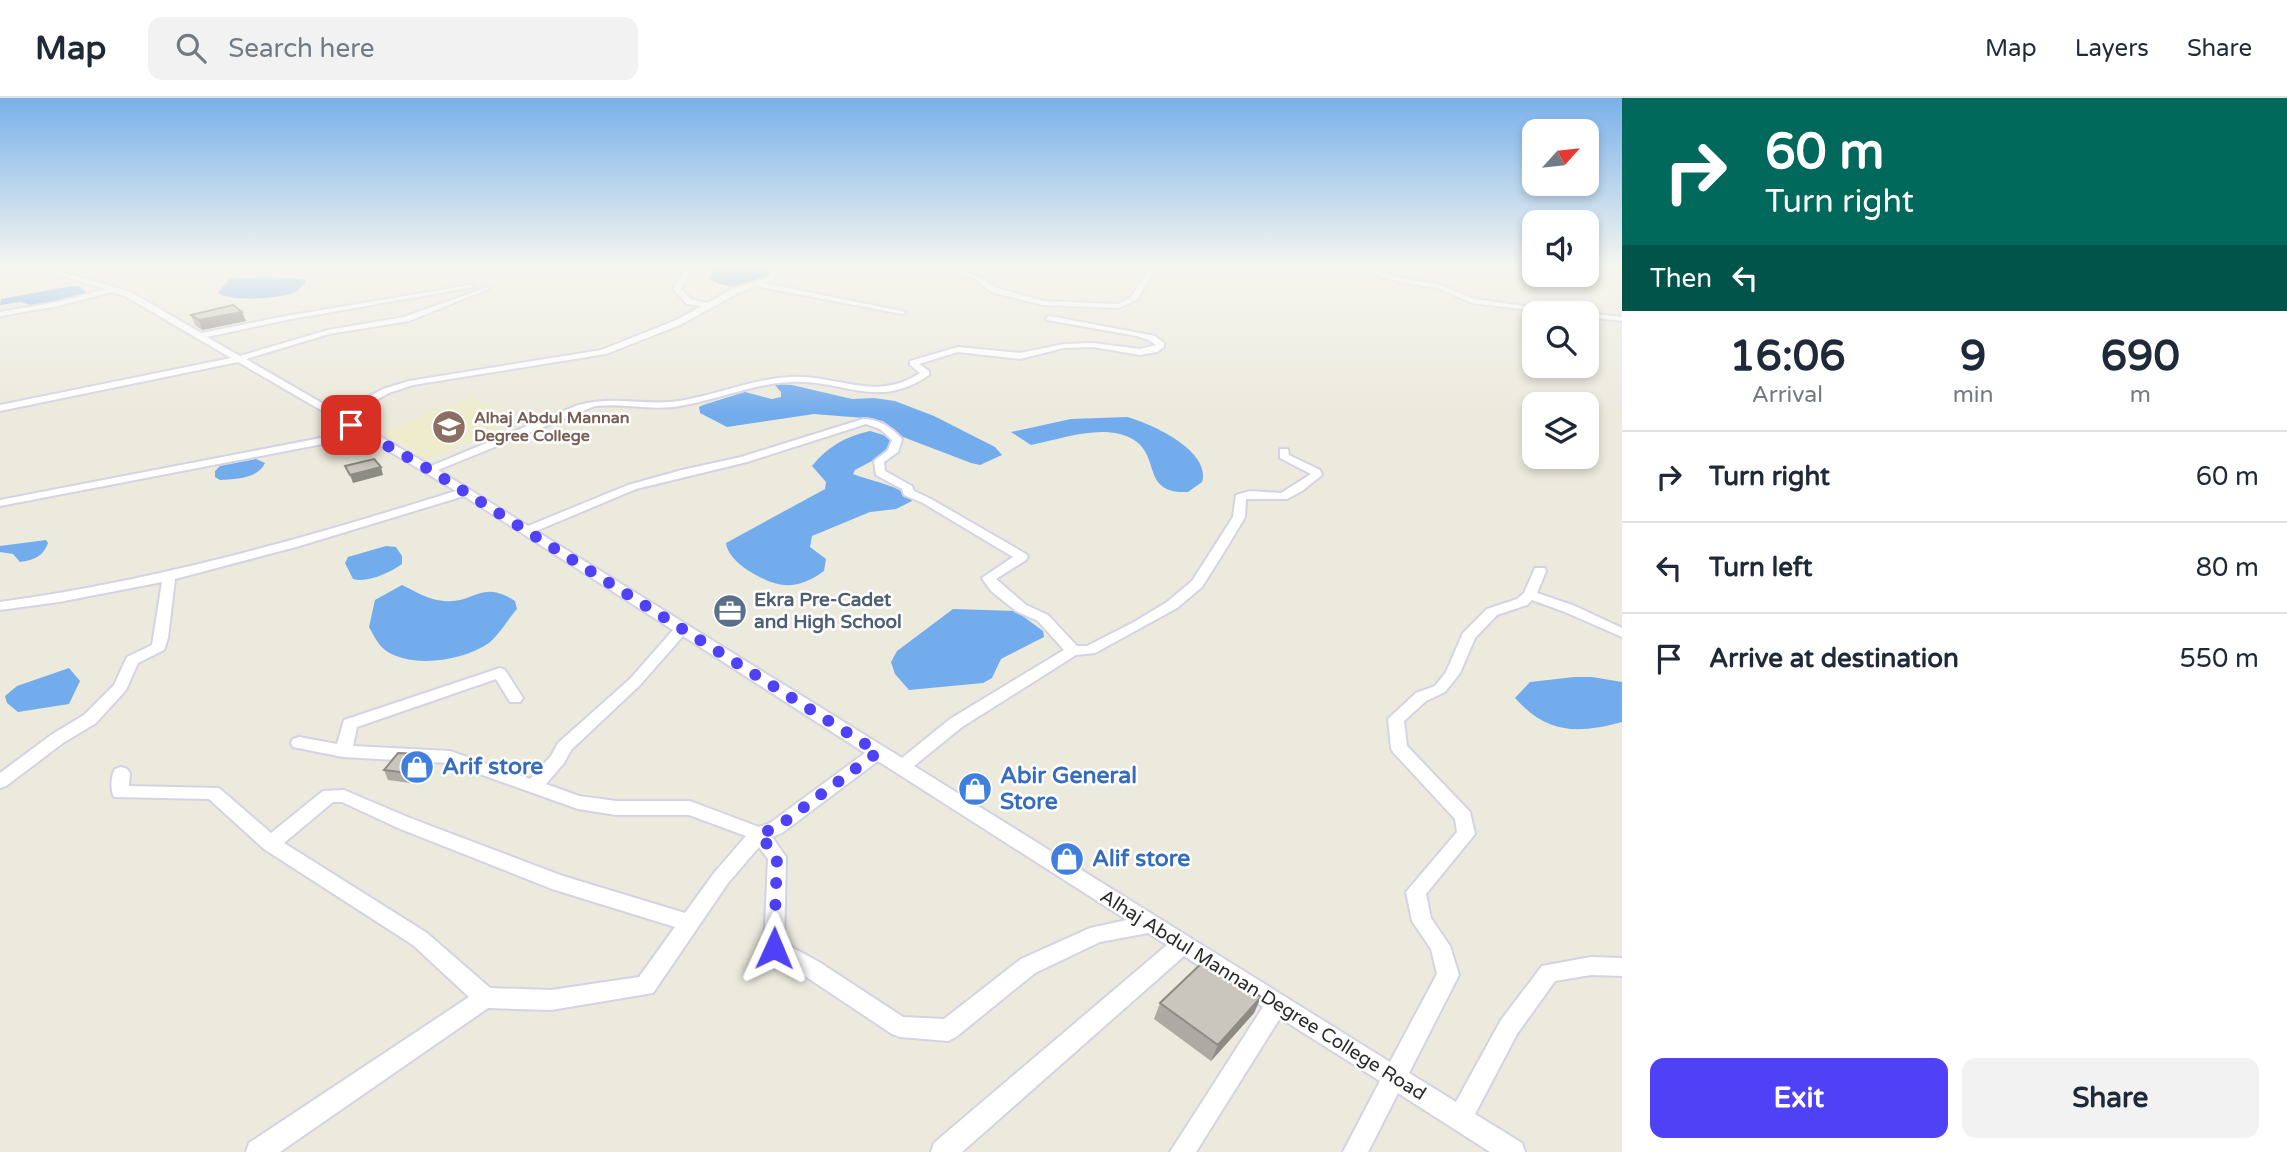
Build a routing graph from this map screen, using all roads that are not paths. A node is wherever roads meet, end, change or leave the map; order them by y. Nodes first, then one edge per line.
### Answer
1 (165, 316) edge
2 (298, 316) edge
3 (413, 316) edge
4 (687, 316) edge
5 (1599, 316) edge
6 (1050, 318) dead end
7 (1622, 319) edge
8 (200, 336) junction
9 (238, 359) junction
10 (0, 408) edge
11 (339, 417) junction
12 (363, 433) junction
13 (1284, 451) dead end
14 (430, 470) junction
15 (463, 493) junction
16 (0, 503) edge
17 (527, 531) junction
18 (1541, 571) dead end
19 (169, 578) junction
20 (1530, 595) junction
21 (0, 606) edge
22 (682, 629) junction
23 (1622, 633) edge
24 (1073, 651) junction
25 (515, 698) dead end
26 (299, 743) dead end
27 (344, 751) junction
28 (878, 752) junction
29 (902, 767) junction
30 (121, 773) dead end
31 (0, 782) edge
32 (534, 786) junction
33 (759, 834) junction
34 (271, 844) junction
35 (690, 923) junction
36 (1152, 924) junction
37 (1183, 944) junction
38 (1622, 968) edge
39 (485, 998) junction
40 (1277, 1004) junction
41 (1394, 1077) junction
42 (1460, 1119) junction
43 (258, 1152) edge
44 (943, 1152) edge
45 (1181, 1152) edge
46 (1355, 1152) edge
47 (1513, 1152) edge

1 - 8 street, Alhaj Abdul Mannan Degree College Road
2 - 8 street
3 - 9 street
4 - 11 street
5 - 7 street
6 - 14 street
8 - 9 street, Alhaj Abdul Mannan Degree College Road
9 - 10 street
9 - 11 street, Alhaj Abdul Mannan Degree College Road
11 - 12 street, Alhaj Abdul Mannan Degree College Road
12 - 14 street, Alhaj Abdul Mannan Degree College Road
12 - 16 street
13 - 24 street
14 - 15 street, Alhaj Abdul Mannan Degree College Road
15 - 17 street, Alhaj Abdul Mannan Degree College Road
15 - 19 street
17 - 22 street, Alhaj Abdul Mannan Degree College Road
17 - 24 street
18 - 20 street
19 - 21 street
19 - 31 street
20 - 23 street
20 - 41 street
22 - 28 street, Alhaj Abdul Mannan Degree College Road
22 - 32 street
24 - 29 street
25 - 27 street
26 - 27 street
27 - 32 street
28 - 29 street, Alhaj Abdul Mannan Degree College Road
28 - 33 street
29 - 36 street, Alhaj Abdul Mannan Degree College Road
30 - 34 street
32 - 33 street
33 - 35 street
33 - 36 street
34 - 35 street
34 - 39 street
35 - 39 street
36 - 37 street, Alhaj Abdul Mannan Degree College Road
37 - 40 street, Alhaj Abdul Mannan Degree College Road
37 - 44 street
38 - 42 street
39 - 43 street
40 - 41 street, Alhaj Abdul Mannan Degree College Road
40 - 45 street
41 - 42 street, Alhaj Abdul Mannan Degree College Road
41 - 46 street
42 - 47 street, Alhaj Abdul Mannan Degree College Road

